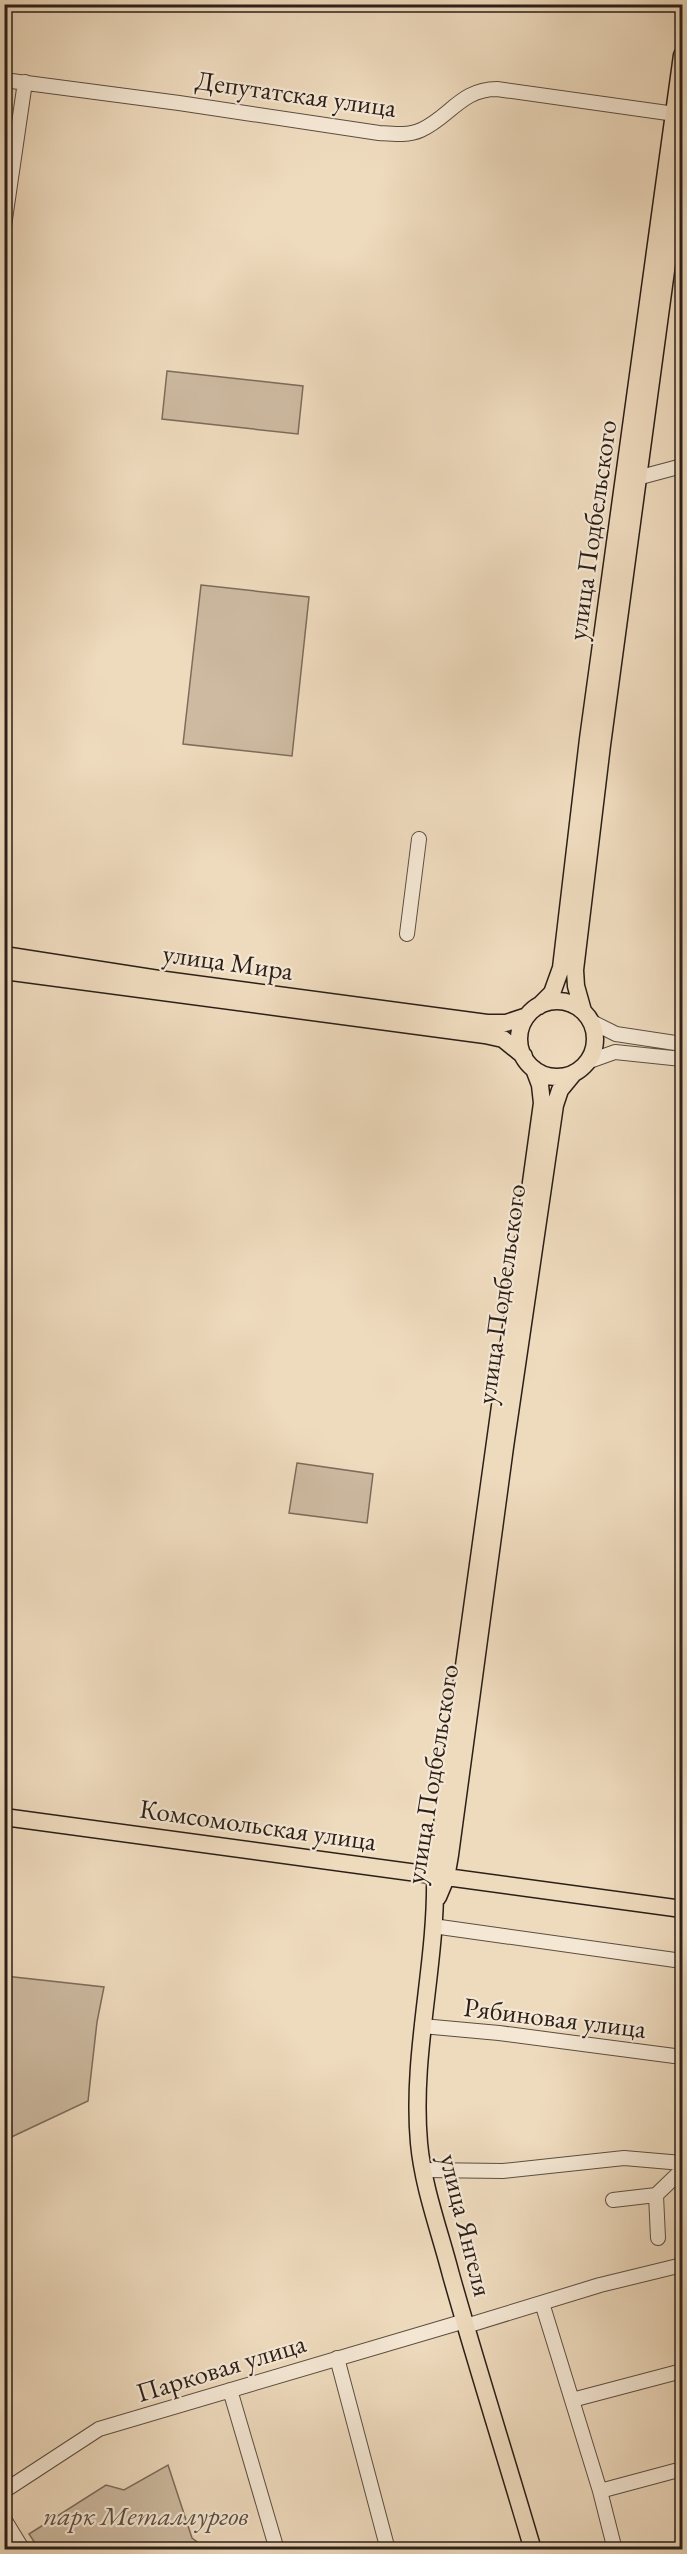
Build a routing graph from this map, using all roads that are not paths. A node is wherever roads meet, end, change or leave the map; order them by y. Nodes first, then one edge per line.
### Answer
1 (682, 55) edge
2 (4, 80) edge
3 (24, 82) junction
4 (678, 115) edge
5 (4, 117) edge
6 (19, 119) junction
7 (682, 152) edge
8 (4, 226) edge
9 (682, 466) edge
10 (638, 478) junction
11 (620, 564) junction
12 (419, 839) dead end
13 (406, 934) dead end
14 (4, 955) edge
15 (46, 969) junction
16 (4, 971) edge
17 (533, 1011) junction
18 (587, 1016) junction
19 (445, 1024) junction
20 (682, 1044) edge
21 (682, 1059) edge
22 (529, 1062) junction
23 (581, 1067) junction
24 (462, 1724) junction
25 (4, 1816) edge
26 (440, 1876) junction
27 (435, 1904) joint
28 (682, 1909) edge
29 (433, 1926) junction
30 (682, 1961) edge
31 (422, 2026) junction
32 (682, 2057) edge
33 (682, 2163) edge
34 (424, 2170) junction
35 (682, 2170) edge
36 (656, 2195) junction
37 (613, 2200) dead end
38 (658, 2238) dead end
39 (682, 2265) edge
40 (542, 2303) junction
41 (465, 2324) junction
42 (337, 2358) junction
43 (682, 2371) edge
44 (230, 2390) junction
45 (572, 2400) junction
46 (682, 2469) edge
47 (4, 2490) edge
48 (600, 2491) junction
49 (4, 2518) edge
50 (23, 2550) edge
51 (277, 2550) edge
52 (388, 2550) edge
53 (533, 2550) edge
54 (615, 2550) edge

1 - 4 main road, улица Подбельского
2 - 3 street, Депутатская улица
3 - 4 street, Депутатская улица
3 - 6 street
4 - 11 main road, улица Подбельского
5 - 6 street
6 - 8 street
7 - 10 main road, улица Подбельского
9 - 10 street
10 - 11 main road, улица Подбельского
11 - 17 main road, улица Подбельского
11 - 18 main road, улица Подбельского
12 - 13 street
14 - 15 main road, улица Мира
15 - 16 main road, улица Мира
15 - 19 main road, улица Мира
17 - 18 main road
17 - 19 main road
17 - 22 main road
18 - 20 street
18 - 23 main road
19 - 22 main road
21 - 23 street
22 - 23 main road
22 - 24 main road, улица Подбельского
23 - 24 main road, улица Подбельского
24 - 26 main road, улица Подбельского
25 - 26 main road, Комсомольская улица
26 - 27 main road, улица Подбельского
26 - 28 main road, Комсомольская улица
27 - 29 main road, улица Янгеля
29 - 30 street
29 - 31 main road, улица Янгеля
31 - 32 street, Рябиновая улица
31 - 34 main road, улица Янгеля
33 - 34 street
34 - 41 main road, улица Янгеля
35 - 36 street
36 - 37 street
36 - 38 street
39 - 40 street, Парковая улица
40 - 41 street, Парковая улица
40 - 45 street
41 - 42 street, Парковая улица
41 - 53 main road, улица Янгеля
42 - 44 street, Парковая улица
42 - 52 street
43 - 45 street
44 - 47 street, Парковая улица
44 - 51 street
45 - 48 street
46 - 48 street
48 - 54 street
49 - 50 street

